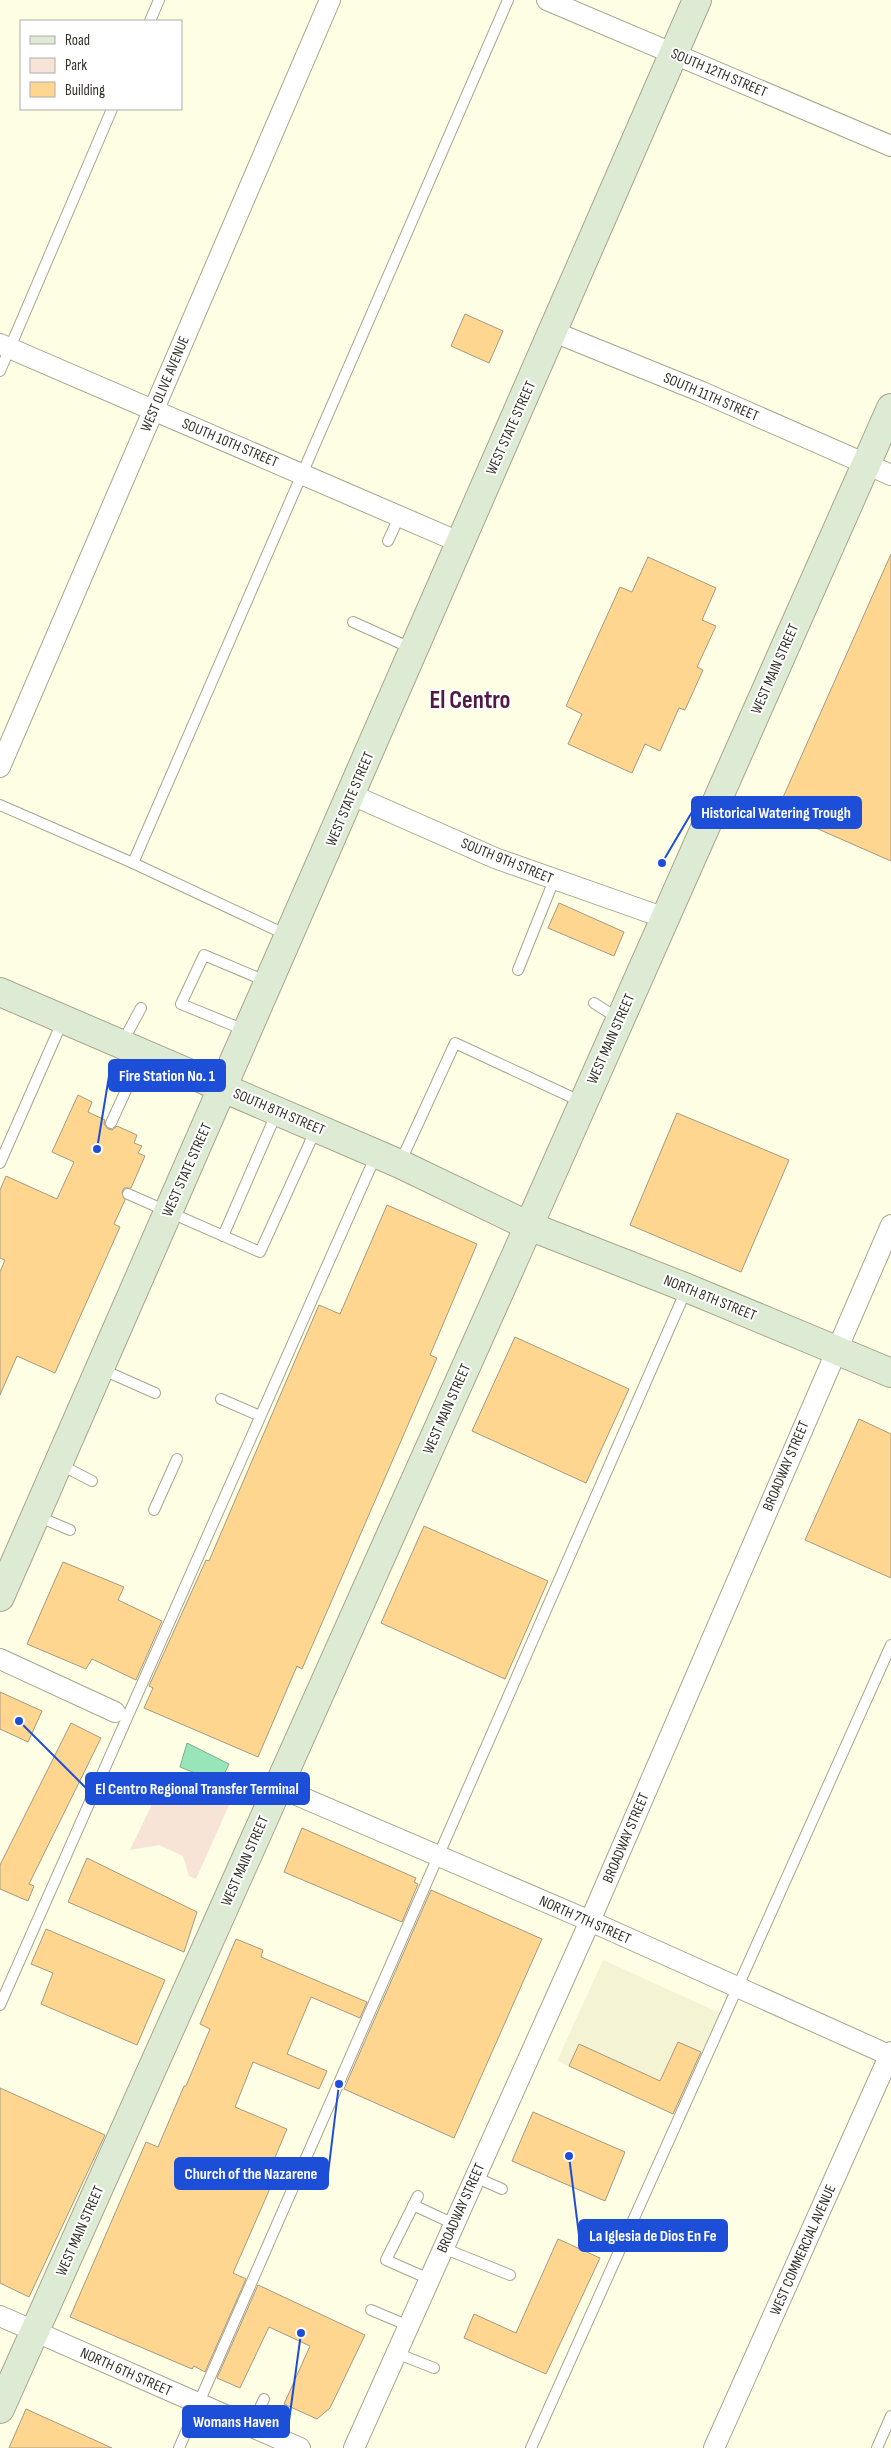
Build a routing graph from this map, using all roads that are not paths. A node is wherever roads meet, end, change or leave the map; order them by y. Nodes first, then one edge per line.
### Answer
1 (159, 0) edge
2 (330, 0) edge
3 (508, 0) edge
4 (547, 0) edge
5 (697, 0) edge
6 (150, 20) edge
7 (674, 53) junction
8 (112, 110) edge
9 (891, 146) edge
10 (554, 332) junction
11 (5, 347) edge
12 (0, 370) edge
13 (891, 408) edge
14 (153, 410) junction
15 (866, 465) junction
16 (303, 475) junction
17 (891, 475) edge
18 (399, 517) junction
19 (388, 541) dead end
20 (459, 542) junction
21 (353, 622) dead end
22 (414, 650) junction
23 (0, 767) edge
24 (352, 795) junction
25 (0, 805) edge
26 (132, 863) junction
27 (554, 880) junction
28 (665, 918) junction
29 (290, 936) junction
30 (518, 970) dead end
31 (269, 982) junction
32 (0, 992) edge
33 (594, 1003) dead end
34 (141, 1008) dead end
35 (64, 1019) junction
36 (620, 1020) junction
37 (248, 1031) junction
38 (132, 1048) junction
39 (223, 1088) junction
40 (583, 1103) junction
41 (277, 1111) junction
42 (111, 1123) dead end
43 (317, 1128) junction
44 (388, 1159) junction
45 (0, 1163) edge
46 (128, 1194) dead end
47 (169, 1211) junction
48 (891, 1225) edge
49 (529, 1226) junction
50 (223, 1236) junction
51 (687, 1288) junction
52 (837, 1349) junction
53 (100, 1368) junction
54 (891, 1373) edge
55 (155, 1393) dead end
56 (221, 1399) dead end
57 (260, 1416) junction
58 (177, 1460) dead end
59 (58, 1464) junction
60 (92, 1480) dead end
61 (154, 1510) dead end
62 (36, 1516) junction
63 (70, 1530) dead end
64 (0, 1597) edge
65 (891, 1645) edge
66 (0, 1659) edge
67 (115, 1712) dead end
68 (278, 1787) junction
69 (438, 1857) junction
70 (590, 1921) junction
71 (738, 1988) junction
72 (0, 2005) edge
73 (891, 2054) edge
74 (475, 2177) junction
75 (502, 2189) dead end
76 (454, 2224) junction
77 (443, 2248) junction
78 (510, 2275) dead end
79 (429, 2279) junction
80 (371, 2310) dead end
81 (0, 2316) edge
82 (408, 2326) junction
83 (35, 2332) junction
84 (396, 2353) junction
85 (434, 2368) dead end
86 (264, 2399) dead end
87 (199, 2404) junction
88 (0, 2409) edge
89 (891, 2416) edge
90 (251, 2427) junction
91 (179, 2448) edge
92 (300, 2448) edge
93 (354, 2448) edge
94 (531, 2448) edge
95 (714, 2448) edge
96 (876, 2448) edge

1 - 6 lane
2 - 14 street, WEST OLIVE AVENUE
3 - 16 lane
4 - 7 street, SOUTH 12TH STREET
5 - 7 street, WEST STATE STREET
7 - 9 street, SOUTH 12TH STREET
7 - 10 street, WEST STATE STREET
8 - 11 lane
10 - 15 street, SOUTH 11TH STREET
10 - 20 street, WEST STATE STREET
11 - 12 lane
11 - 14 street, SOUTH 10TH STREET
13 - 15 street, WEST MAIN STREET
14 - 16 street, SOUTH 10TH STREET
14 - 23 street, WEST OLIVE AVENUE
15 - 17 street, SOUTH 11TH STREET
15 - 28 street, WEST MAIN STREET
16 - 18 street, SOUTH 10TH STREET
16 - 26 lane
18 - 19 lane
18 - 20 street, SOUTH 10TH STREET
20 - 22 street, WEST STATE STREET
21 - 22 lane
22 - 24 street, WEST STATE STREET
24 - 27 street, SOUTH 9TH STREET
24 - 29 street, WEST STATE STREET
25 - 26 lane
26 - 29 lane
27 - 28 street, SOUTH 9TH STREET
27 - 30 lane
28 - 36 street, WEST MAIN STREET
29 - 31 street, WEST STATE STREET
31 - 37 street, WEST STATE STREET
31 - 37 lane
32 - 35 street, SOUTH 8TH STREET
33 - 36 lane
34 - 38 lane
35 - 38 street, SOUTH 8TH STREET
35 - 45 lane
36 - 40 street, WEST MAIN STREET
37 - 39 street, WEST STATE STREET
38 - 39 street, SOUTH 8TH STREET
38 - 42 lane
39 - 41 street, SOUTH 8TH STREET
39 - 47 street, WEST STATE STREET
40 - 44 lane
40 - 49 street, WEST MAIN STREET
41 - 43 street, SOUTH 8TH STREET
41 - 50 lane
43 - 44 street, SOUTH 8TH STREET
43 - 50 lane
44 - 49 street, SOUTH 8TH STREET
44 - 57 lane
46 - 47 lane
47 - 50 lane
47 - 53 street, WEST STATE STREET
48 - 52 street, BROADWAY STREET
49 - 51 street, NORTH 8TH STREET
49 - 68 street, WEST MAIN STREET
51 - 52 street, NORTH 8TH STREET
51 - 69 lane
52 - 54 street, NORTH 8TH STREET
52 - 70 street, BROADWAY STREET
53 - 55 lane
53 - 59 street, WEST STATE STREET
56 - 57 lane
57 - 72 lane
58 - 61 lane
59 - 60 lane
59 - 62 street, WEST STATE STREET
62 - 63 lane
62 - 64 street, WEST STATE STREET
65 - 71 lane
66 - 67 street
68 - 69 street, NORTH 7TH STREET
68 - 83 street, WEST MAIN STREET
69 - 70 street, NORTH 7TH STREET
69 - 87 lane
70 - 71 street, NORTH 7TH STREET
70 - 74 street, BROADWAY STREET
71 - 73 street, NORTH 7TH STREET
71 - 94 lane
73 - 95 street, WEST COMMERCIAL AVENUE
74 - 75 lane
74 - 76 street, BROADWAY STREET
76 - 77 street, BROADWAY STREET
76 - 79 lane
77 - 78 lane
77 - 79 street, BROADWAY STREET
79 - 82 street, BROADWAY STREET
80 - 82 lane
81 - 83 street, NORTH 6TH STREET
82 - 84 street, BROADWAY STREET
83 - 87 street, NORTH 6TH STREET
83 - 88 street, WEST MAIN STREET
84 - 85 lane
84 - 93 street, BROADWAY STREET
86 - 90 lane
87 - 90 street, NORTH 6TH STREET
87 - 91 lane
89 - 96 lane
90 - 92 street, NORTH 6TH STREET

